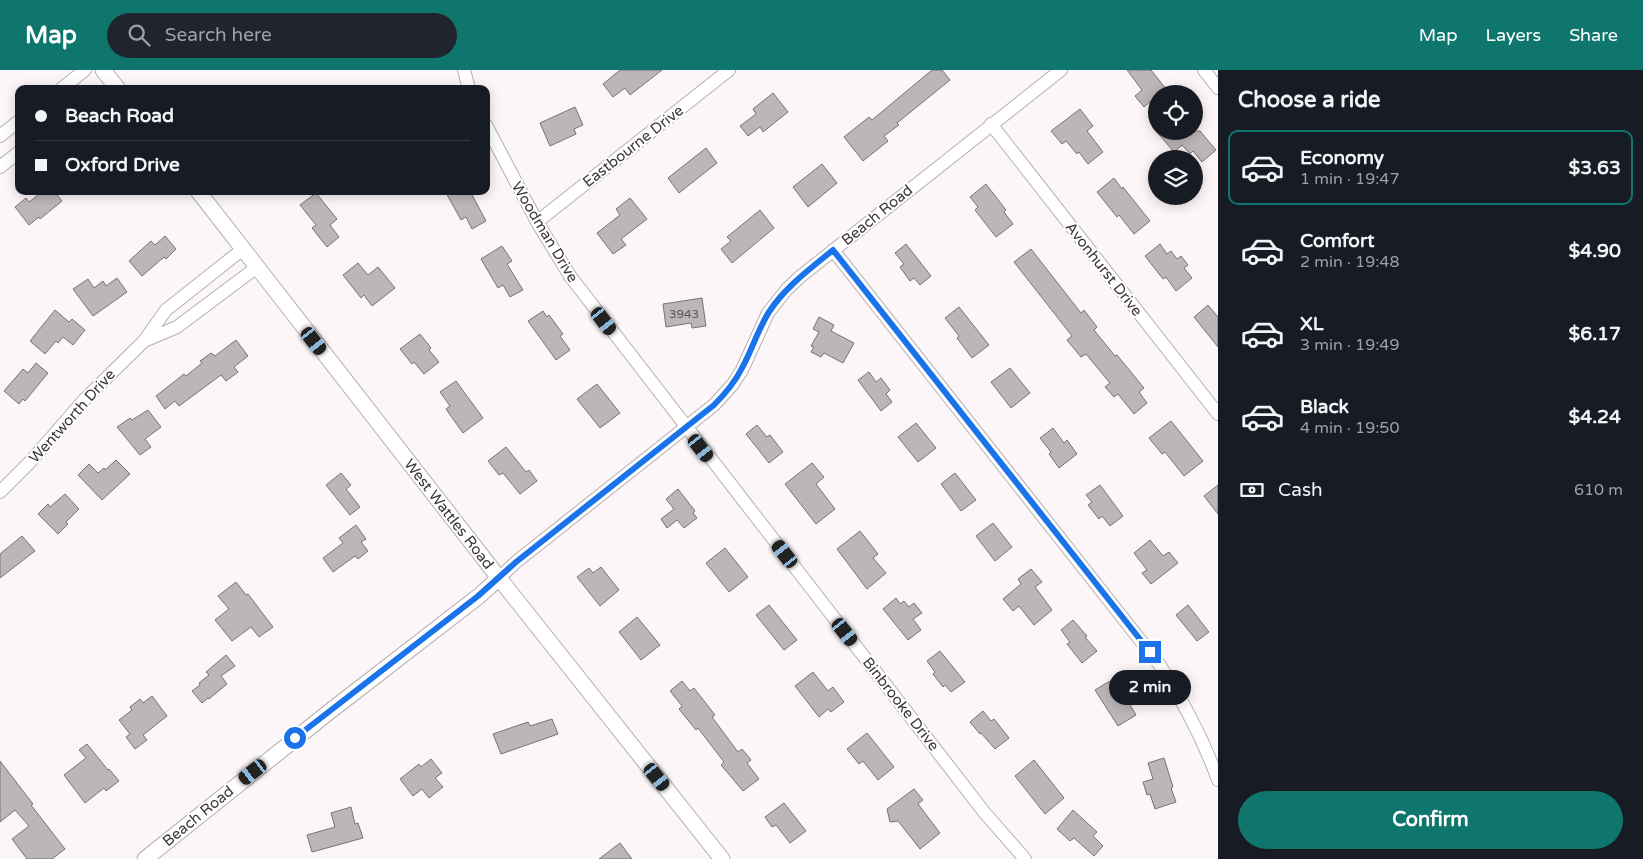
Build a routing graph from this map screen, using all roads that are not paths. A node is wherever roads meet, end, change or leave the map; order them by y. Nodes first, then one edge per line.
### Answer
1 (85, 70) edge
2 (464, 70) edge
3 (729, 70) edge
4 (1061, 70) edge
5 (1204, 70) edge
6 (66, 85) edge
7 (468, 85) edge
8 (1218, 88) edge
9 (15, 124) edge
10 (991, 124) junction
11 (490, 132) edge
12 (0, 136) edge
13 (15, 155) edge
14 (0, 167) edge
15 (201, 195) edge
16 (537, 222) junction
17 (243, 249) junction
18 (833, 250) junction
19 (257, 267) junction
20 (144, 341) junction
21 (1218, 414) edge
22 (686, 428) junction
23 (0, 492) edge
24 (499, 578) junction
25 (1218, 780) edge
26 (144, 859) edge
27 (722, 859) edge
28 (1025, 859) edge

1 - 6 street
2 - 7 street
3 - 16 street, Eastbourne Drive
4 - 10 street, Beach Road
5 - 8 street
9 - 12 street
10 - 18 street, Beach Road
10 - 21 street, Avonhurst Drive
11 - 16 street, Woodman Drive
13 - 14 street
15 - 17 street, West Wattles Road
16 - 22 street, Woodman Drive
17 - 19 street, West Wattles Road
17 - 20 street, Wentworth Drive
18 - 22 street, Beach Road
18 - 25 street
19 - 20 street, Wentworth Drive
19 - 24 street, West Wattles Road
20 - 23 street, Wentworth Drive
22 - 24 street, Beach Road
22 - 28 street, Binbrooke Drive
24 - 26 street, Beach Road
24 - 27 street, West Wattles Road

